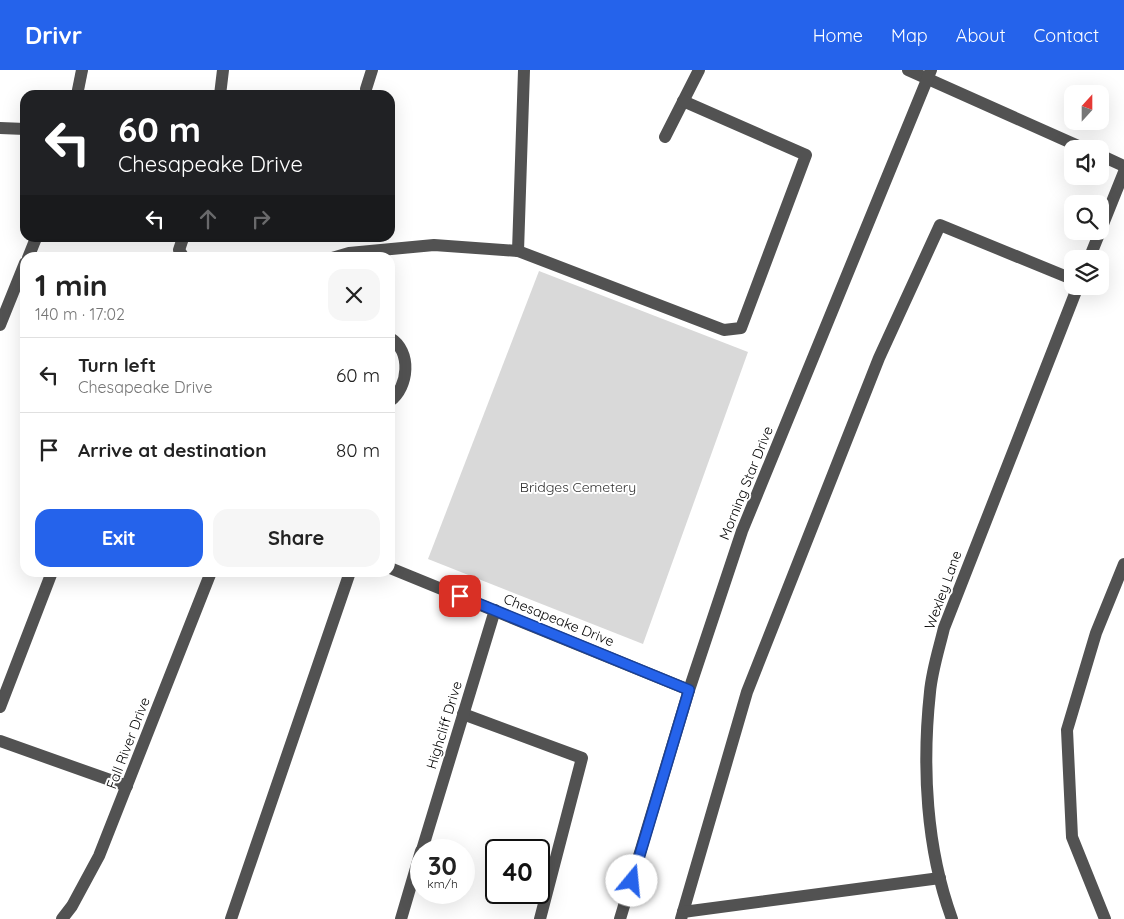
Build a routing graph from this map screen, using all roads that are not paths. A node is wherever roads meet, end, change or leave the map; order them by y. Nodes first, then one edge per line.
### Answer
1 (82, 70) edge
2 (223, 70) edge
3 (372, 70) edge
4 (524, 70) edge
5 (699, 70) edge
6 (908, 70) edge
7 (929, 74) edge
8 (366, 89) dead end
9 (79, 90) edge
10 (221, 90) edge
11 (683, 101) junction
12 (0, 128) edge
13 (20, 129) edge
14 (665, 137) dead end
15 (1066, 140) edge
16 (1109, 159) edge
17 (1124, 166) edge
18 (1124, 172) edge
19 (1093, 250) edge
20 (518, 251) junction
21 (360, 252) edge
22 (20, 273) edge
23 (1064, 276) edge
24 (1074, 295) edge
25 (5, 299) edge
26 (0, 325) edge
27 (395, 342) edge
28 (395, 397) edge
29 (1124, 564) edge
30 (395, 570) edge
31 (50, 577) edge
32 (209, 577) edge
33 (348, 577) edge
34 (495, 610) junction
35 (689, 690) junction
36 (0, 707) edge
37 (463, 714) junction
38 (0, 741) edge
39 (127, 786) junction
40 (425, 839) edge
41 (940, 878) junction
42 (410, 888) edge
43 (682, 916) edge
44 (62, 919) edge
45 (231, 919) edge
46 (401, 919) edge
47 (540, 919) edge
48 (620, 919) edge
49 (952, 919) edge
50 (1105, 919) edge

1 - 9 street
2 - 10 street
3 - 8 street
4 - 20 street
5 - 11 street
6 - 7 street
7 - 15 street
7 - 35 street, Morning Star Drive
11 - 14 street
11 - 20 street
12 - 13 street
16 - 17 street
18 - 19 street
20 - 21 street
22 - 25 street
23 - 43 street
24 - 41 street, Wexley Lane
25 - 26 street
27 - 28 street
29 - 50 street
30 - 34 street, Chesapeake Drive
31 - 36 street
32 - 39 street, Fall River Drive
33 - 45 street
34 - 35 street, Chesapeake Drive
34 - 37 street, Highcliff Drive
35 - 48 street, Morning Star Drive
37 - 40 street, Highcliff Drive
37 - 47 street
38 - 39 street
39 - 44 street, Fall River Drive
41 - 43 street
41 - 49 street, Wexley Lane
42 - 46 street, Highcliff Drive

